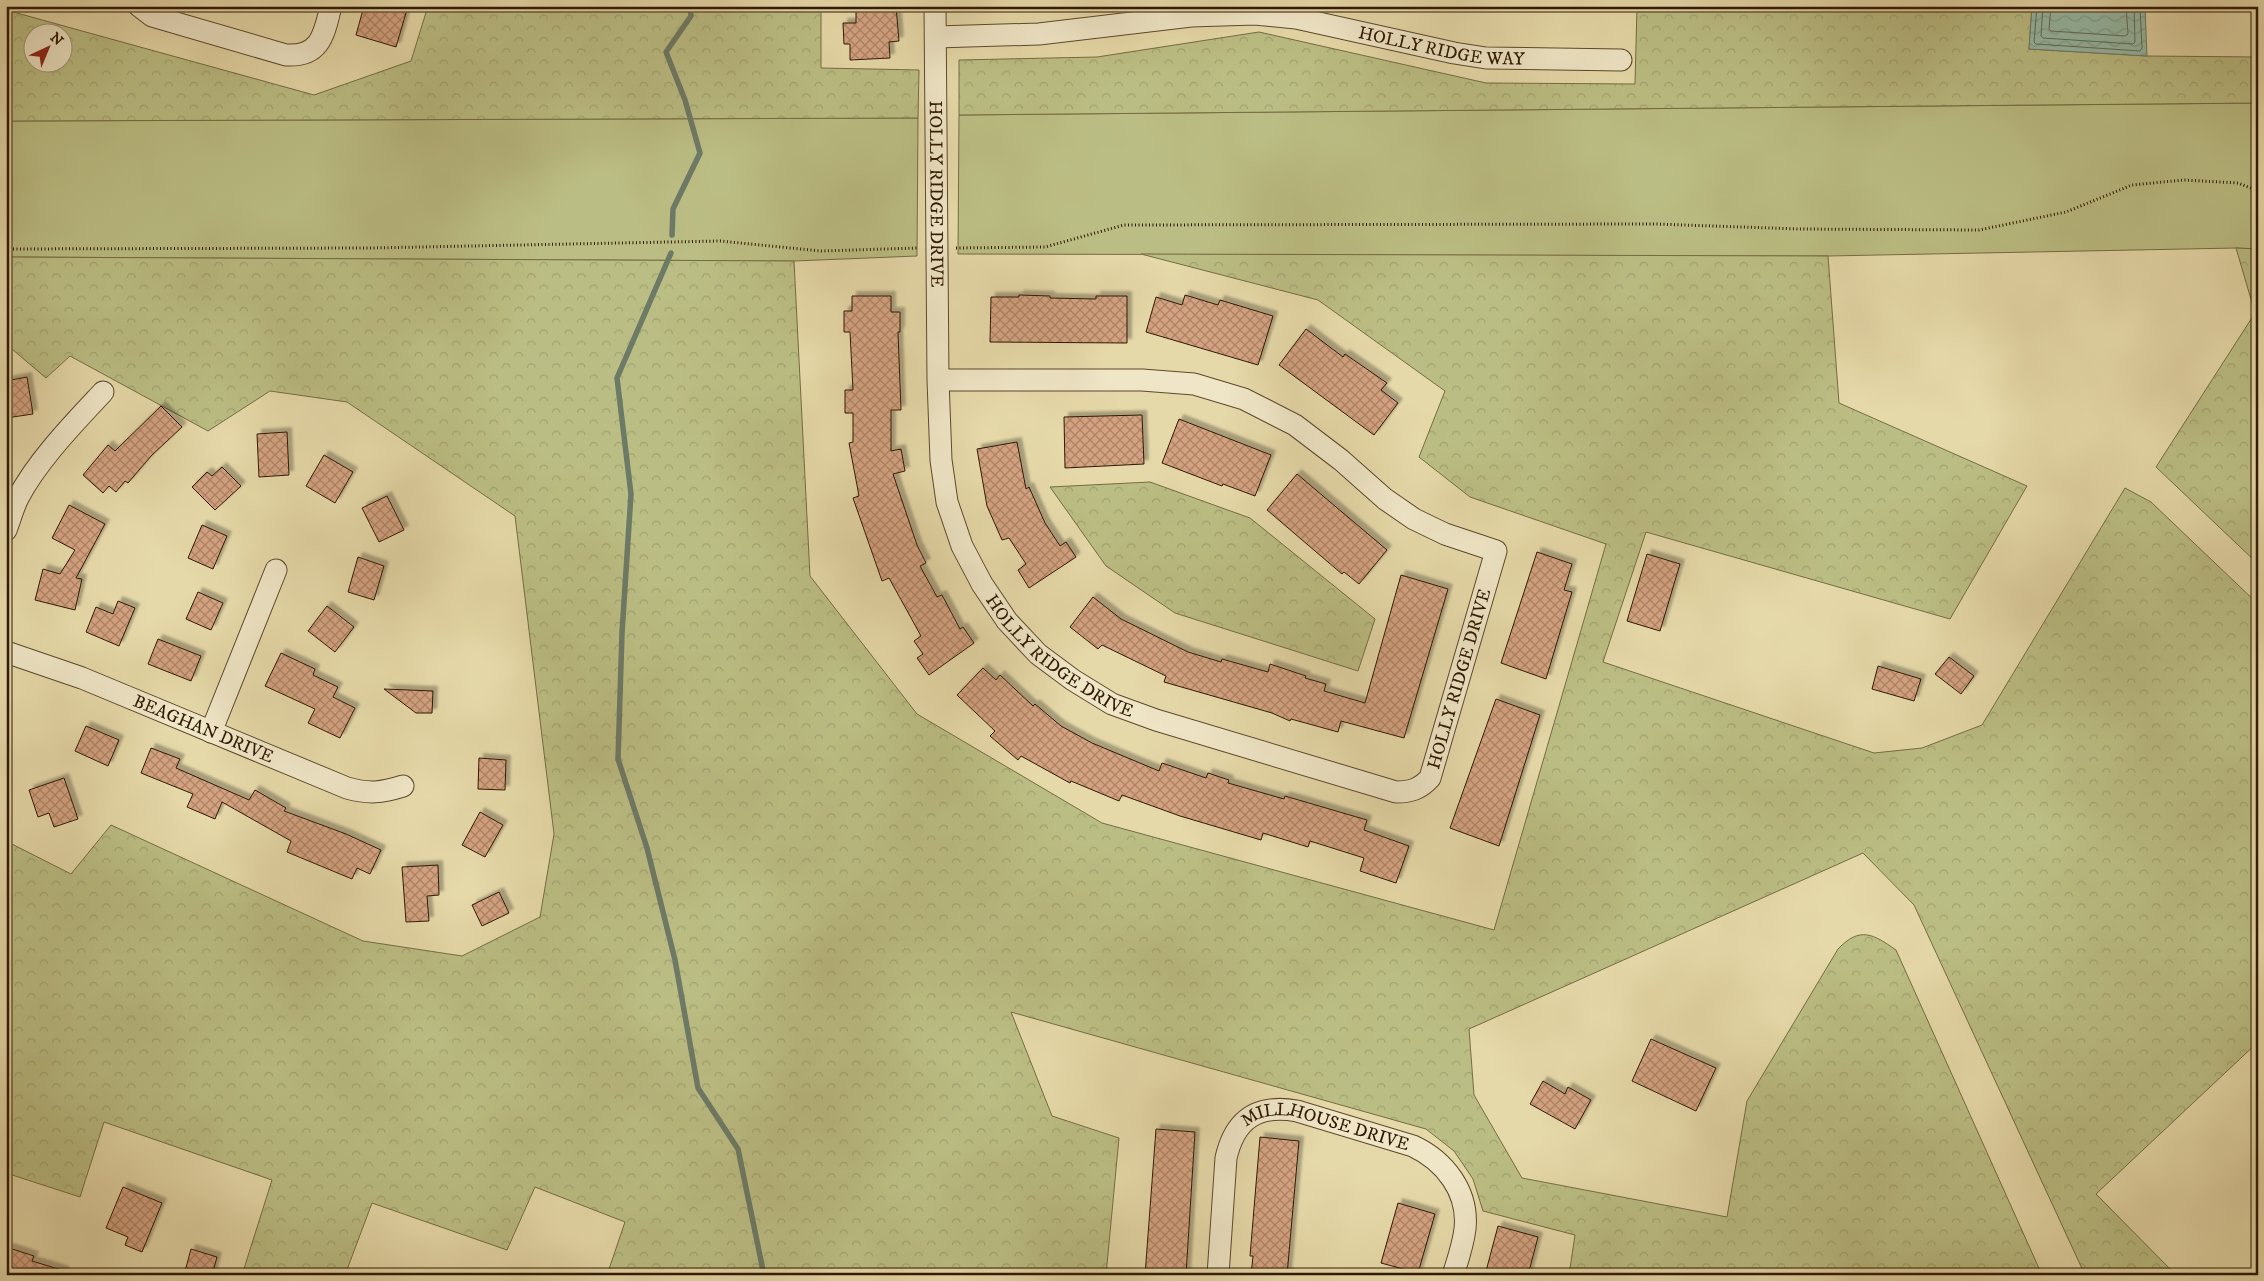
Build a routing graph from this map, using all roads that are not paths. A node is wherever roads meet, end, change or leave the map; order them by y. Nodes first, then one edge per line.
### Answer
1 (139, 6) edge
2 (331, 6) edge
3 (935, 6) edge
4 (1256, 10) edge
5 (936, 37) junction
6 (1621, 60) dead end
7 (938, 380) junction
8 (103, 392) dead end
9 (6, 530) edge
10 (276, 570) dead end
11 (6, 652) edge
12 (211, 732) junction
13 (403, 786) dead end
14 (1218, 1275) edge
15 (1454, 1275) edge

1 - 2 street
3 - 5 street, HOLLY RIDGE DRIVE
4 - 5 street, HOLLY RIDGE WAY
4 - 6 street, HOLLY RIDGE WAY
5 - 7 street, HOLLY RIDGE DRIVE
7 - 7 street, HOLLY RIDGE DRIVE
8 - 9 street
10 - 12 street
11 - 12 street, BEAGHAN DRIVE
12 - 13 street, BEAGHAN DRIVE
14 - 15 street, MILLHOUSE DRIVE

